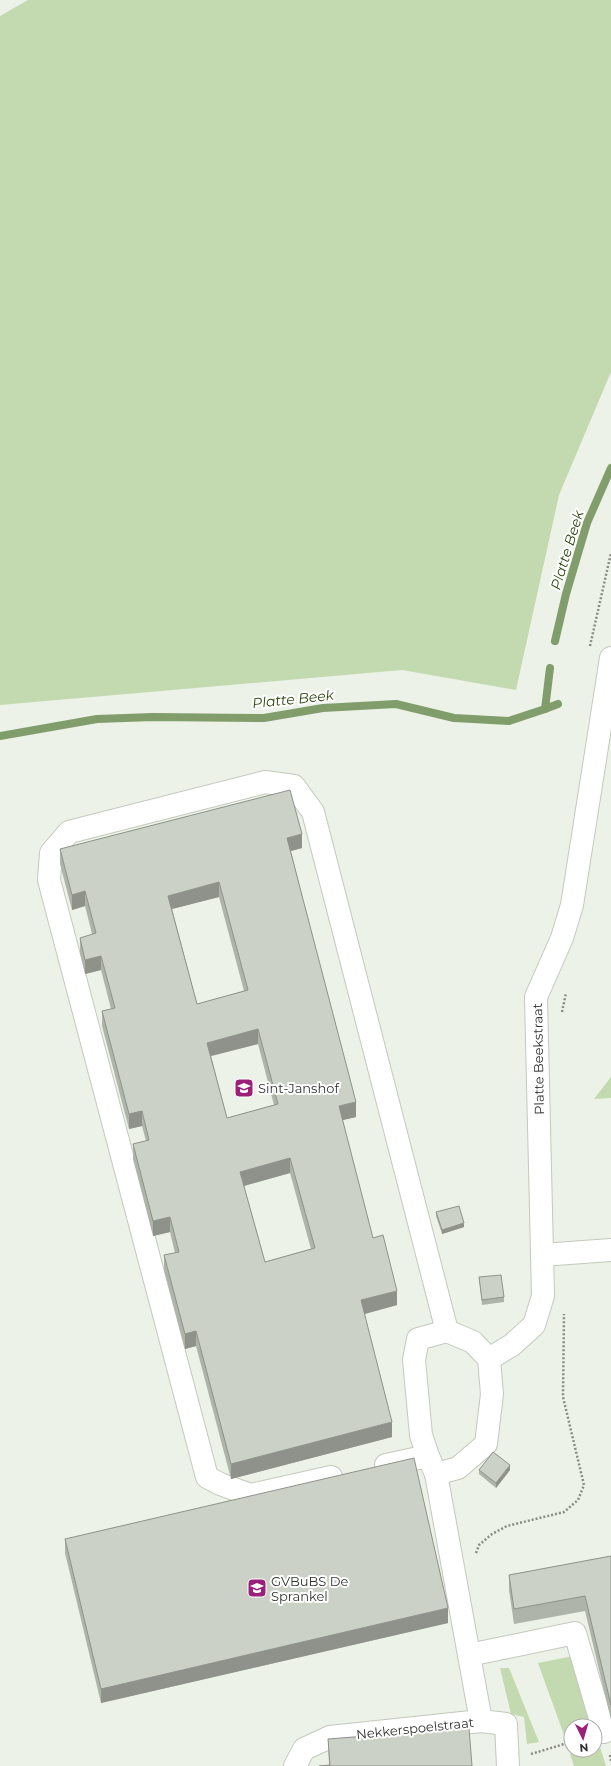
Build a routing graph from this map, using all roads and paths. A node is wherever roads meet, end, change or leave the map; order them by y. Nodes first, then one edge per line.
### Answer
1 (611, 658) edge
2 (611, 1250) edge
3 (542, 1255) junction
4 (447, 1331) junction
5 (493, 1357) junction
6 (432, 1465) junction
7 (470, 1655) junction
8 (481, 1721) junction
9 (604, 1732) dead end
10 (563, 1745) edge
11 (508, 1764) edge
12 (295, 1766) edge

1 - 3 street, Platte Beekstraat
2 - 3 street
3 - 5 street, Platte Beekstraat
4 - 5 street
4 - 6 street
4 - 6 street
5 - 6 street
6 - 7 street
7 - 8 street
7 - 9 street
8 - 11 street, Nekkerspoelstraat
8 - 12 street, Nekkerspoelstraat
10 - 11 path

